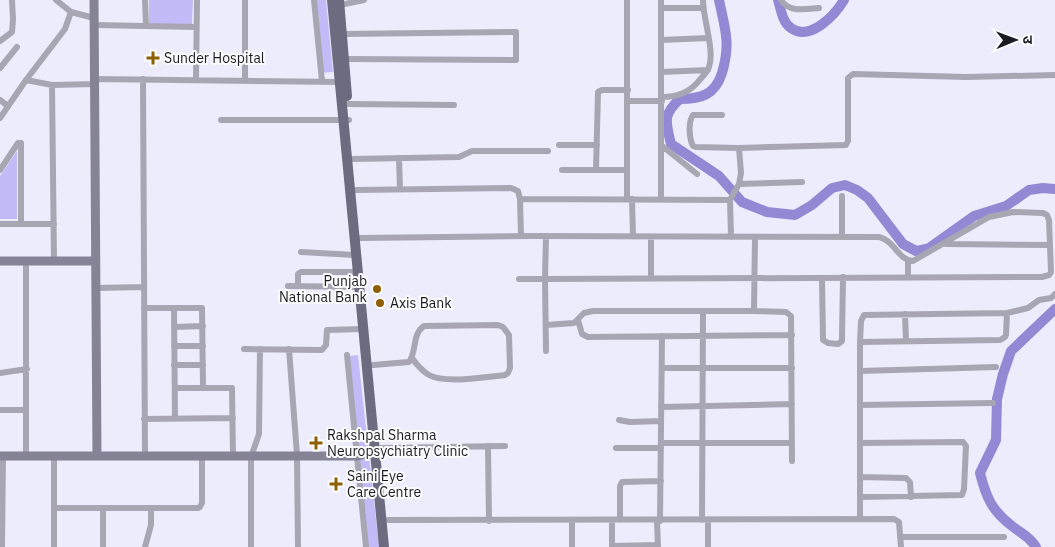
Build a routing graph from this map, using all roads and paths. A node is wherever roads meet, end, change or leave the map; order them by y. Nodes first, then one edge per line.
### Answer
1 (12, 0) edge
2 (56, 0) edge
3 (94, 0) edge
4 (146, 0) edge
5 (197, 0) edge
6 (245, 0) edge
7 (314, 0) edge
8 (364, 0) edge
9 (627, 0) edge
10 (661, 0) edge
11 (703, 0) edge
12 (781, 0) edge
13 (337, 2) edge
14 (661, 8) junction
15 (703, 8) junction
16 (819, 8) dead end
17 (71, 12) junction
18 (94, 22) junction
19 (146, 26) junction
20 (196, 27) junction
21 (342, 34) junction
22 (708, 38) junction
23 (661, 40) junction
24 (0, 41) edge
25 (17, 47) dead end
26 (344, 59) junction
27 (0, 68) edge
28 (708, 70) junction
29 (661, 72) junction
30 (1055, 76) edge
31 (26, 80) junction
32 (143, 80) junction
33 (196, 80) junction
34 (95, 81) junction
35 (245, 81) junction
36 (322, 82) junction
37 (343, 82) junction
38 (52, 85) junction
39 (628, 90) junction
40 (662, 99) junction
41 (0, 100) edge
42 (628, 101) junction
43 (348, 104) junction
44 (454, 105) dead end
45 (8, 106) junction
46 (722, 115) dead end
47 (0, 118) edge
48 (221, 120) dead end
49 (346, 120) junction
50 (560, 145) dead end
51 (662, 145) junction
52 (596, 146) junction
53 (739, 148) junction
54 (548, 152) dead end
55 (400, 158) junction
56 (353, 159) junction
57 (0, 170) edge
58 (562, 170) dead end
59 (596, 170) junction
60 (627, 170) junction
61 (697, 174) dead end
62 (802, 182) dead end
63 (739, 184) junction
64 (400, 189) junction
65 (356, 190) junction
66 (732, 195) junction
67 (842, 196) dead end
68 (520, 199) junction
69 (630, 199) junction
70 (661, 199) junction
71 (0, 224) edge
72 (21, 224) junction
73 (54, 224) junction
74 (521, 236) junction
75 (546, 236) junction
76 (632, 236) junction
77 (842, 236) junction
78 (651, 237) junction
79 (731, 237) junction
80 (755, 237) junction
81 (360, 238) junction
82 (944, 244) junction
83 (1050, 245) junction
84 (301, 252) dead end
85 (355, 255) junction
86 (95, 260) junction
87 (908, 260) junction
88 (0, 261) edge
89 (26, 261) junction
90 (54, 261) junction
91 (357, 272) junction
92 (843, 277) junction
93 (908, 277) junction
94 (651, 278) junction
95 (754, 278) junction
96 (822, 278) junction
97 (519, 280) dead end
98 (545, 280) junction
99 (288, 286) dead end
100 (298, 286) junction
101 (144, 287) junction
102 (358, 287) junction
103 (95, 288) junction
104 (1055, 294) edge
105 (144, 308) junction
106 (174, 308) junction
107 (703, 310) junction
108 (754, 311) junction
109 (905, 314) junction
110 (1007, 314) junction
111 (578, 320) junction
112 (546, 325) junction
113 (203, 326) junction
114 (174, 327) junction
115 (362, 329) junction
116 (792, 335) junction
117 (662, 336) junction
118 (704, 336) junction
119 (860, 342) junction
120 (906, 342) junction
121 (174, 346) junction
122 (203, 346) junction
123 (244, 349) dead end
124 (260, 349) junction
125 (289, 349) junction
126 (546, 350) dead end
127 (346, 355) dead end
128 (412, 358) junction
129 (174, 365) junction
130 (203, 365) junction
131 (372, 365) junction
132 (996, 367) dead end
133 (662, 368) junction
134 (704, 368) junction
135 (792, 368) junction
136 (27, 369) junction
137 (860, 371) junction
138 (0, 372) edge
139 (174, 388) junction
140 (203, 388) junction
141 (993, 403) dead end
142 (792, 404) junction
143 (860, 405) junction
144 (704, 406) junction
145 (661, 407) junction
146 (0, 410) edge
147 (26, 410) junction
148 (175, 418) junction
149 (233, 418) junction
150 (144, 419) junction
151 (619, 420) dead end
152 (661, 421) junction
153 (703, 443) junction
154 (792, 443) junction
155 (860, 443) junction
156 (488, 446) junction
157 (505, 446) dead end
158 (661, 446) junction
159 (616, 448) dead end
160 (379, 451) junction
161 (296, 455) junction
162 (1, 456) edge
163 (26, 456) junction
164 (54, 456) junction
165 (98, 456) junction
166 (144, 456) junction
167 (202, 456) junction
168 (233, 456) junction
169 (250, 456) junction
170 (356, 456) junction
171 (792, 461) dead end
172 (860, 478) junction
173 (661, 481) junction
174 (860, 497) junction
175 (910, 497) junction
176 (54, 508) junction
177 (103, 508) junction
178 (151, 508) junction
179 (388, 520) junction
180 (572, 520) junction
181 (620, 520) junction
182 (705, 520) junction
183 (860, 520) junction
184 (489, 521) junction
185 (612, 521) junction
186 (659, 521) junction
187 (900, 537) junction
188 (1004, 537) dead end
189 (612, 546) edge
190 (658, 546) edge
191 (2, 547) edge
192 (54, 547) edge
193 (103, 547) edge
194 (145, 547) edge
195 (251, 547) edge
196 (298, 547) edge
197 (366, 547) edge
198 (384, 547) edge
199 (390, 547) edge
200 (572, 547) edge
201 (708, 547) edge
202 (900, 547) edge

1 - 24 street
2 - 17 street
3 - 18 street
4 - 19 street
5 - 20 street
6 - 35 street
7 - 36 street
8 - 13 street
9 - 39 street
10 - 14 street
11 - 15 street
12 - 16 street
13 - 21 main road
13 - 37 main road
14 - 15 street
14 - 23 street
15 - 22 street
17 - 18 street
17 - 31 street
18 - 19 street
18 - 34 street
19 - 20 street
20 - 33 street
21 - 26 main road
21 - 26 street
22 - 23 street
22 - 28 street
23 - 29 street
25 - 27 street
26 - 37 main road
28 - 29 street
28 - 40 street
29 - 40 street
30 - 53 street
31 - 38 street
31 - 45 street
32 - 33 street
32 - 34 street
32 - 101 street
33 - 35 street
34 - 38 street
34 - 86 street
35 - 36 street
36 - 37 street
37 - 43 main road
37 - 49 main road
38 - 73 street
39 - 42 street
39 - 52 street
40 - 42 street
40 - 51 street
41 - 45 street
42 - 60 street
43 - 44 street
43 - 49 main road
45 - 47 street
46 - 53 street
48 - 49 street
49 - 56 main road
49 - 85 main road
50 - 52 street
51 - 61 street
51 - 70 street
52 - 59 street
53 - 63 street
54 - 55 street
55 - 56 street
55 - 64 street
56 - 65 main road
57 - 72 street
58 - 59 street
59 - 60 street
60 - 69 street
62 - 63 street
63 - 66 street
64 - 65 street
64 - 68 street
65 - 81 main road
66 - 70 street
66 - 79 street
67 - 77 street
68 - 69 street
68 - 74 street
69 - 70 street
69 - 76 street
71 - 72 street
72 - 73 street
73 - 90 street
74 - 75 street
74 - 81 street
75 - 76 street
75 - 98 street
76 - 78 street
77 - 80 street
77 - 87 street
78 - 79 street
78 - 94 street
79 - 80 street
80 - 95 street
81 - 131 main road
82 - 83 street
82 - 83 street
82 - 87 street
83 - 93 street
84 - 85 street
85 - 91 main road
86 - 90 street
86 - 103 street
87 - 93 street
88 - 89 street
89 - 90 street
89 - 136 street
91 - 100 street
91 - 102 main road
92 - 93 street
92 - 96 street
92 - 96 street
94 - 95 street
94 - 98 street
95 - 96 street
95 - 108 street
97 - 98 street
98 - 112 street
99 - 100 street
100 - 102 street
101 - 103 street
101 - 105 street
102 - 115 main road
103 - 165 street
104 - 110 street
105 - 106 street
105 - 150 street
106 - 113 street
106 - 114 street
107 - 108 street
107 - 111 street
107 - 118 street
108 - 116 street
109 - 110 street
109 - 119 street
109 - 120 street
110 - 120 street
111 - 112 street
111 - 117 street
112 - 126 street
113 - 114 street
113 - 122 street
114 - 121 street
115 - 125 street
115 - 160 main road
116 - 118 street
116 - 135 street
117 - 118 street
117 - 133 street
118 - 134 street
119 - 120 street
119 - 137 street
121 - 122 street
121 - 129 street
122 - 130 street
123 - 124 street
124 - 125 street
124 - 169 street
125 - 161 street
127 - 170 street
128 - 128 street
128 - 131 street
129 - 130 street
129 - 139 street
130 - 140 street
131 - 160 main road
132 - 137 street
133 - 134 street
133 - 145 street
134 - 135 street
134 - 144 street
135 - 142 street
136 - 138 street
136 - 147 street
137 - 143 street
139 - 140 street
139 - 148 street
140 - 149 street
141 - 143 street
142 - 144 street
142 - 154 street
143 - 155 street
144 - 145 street
144 - 153 street
145 - 152 street
146 - 147 street
147 - 163 street
148 - 149 street
148 - 150 street
149 - 168 street
150 - 166 street
151 - 152 street
152 - 158 street
153 - 154 street
153 - 158 street
153 - 182 street
154 - 171 street
155 - 172 street
155 - 175 street
156 - 157 street
156 - 160 street
156 - 184 street
158 - 159 street
158 - 173 street
160 - 170 street
160 - 179 main road
160 - 198 main road
161 - 169 street
161 - 170 street
161 - 196 street
162 - 163 street
162 - 191 street
163 - 164 street
164 - 165 street
164 - 176 street
165 - 166 street
166 - 167 street
167 - 168 street
167 - 178 street
168 - 169 street
169 - 195 street
170 - 197 street
172 - 174 street
172 - 175 street
173 - 181 street
173 - 186 street
174 - 175 street
174 - 183 street
176 - 177 street
176 - 192 street
177 - 178 street
177 - 193 street
178 - 194 street
179 - 184 street
179 - 199 main road
180 - 184 street
180 - 185 street
180 - 200 street
181 - 185 street
181 - 186 street
182 - 183 street
182 - 186 street
182 - 201 street
183 - 187 street
185 - 189 street
186 - 190 street
187 - 188 street
187 - 202 street
189 - 190 street

